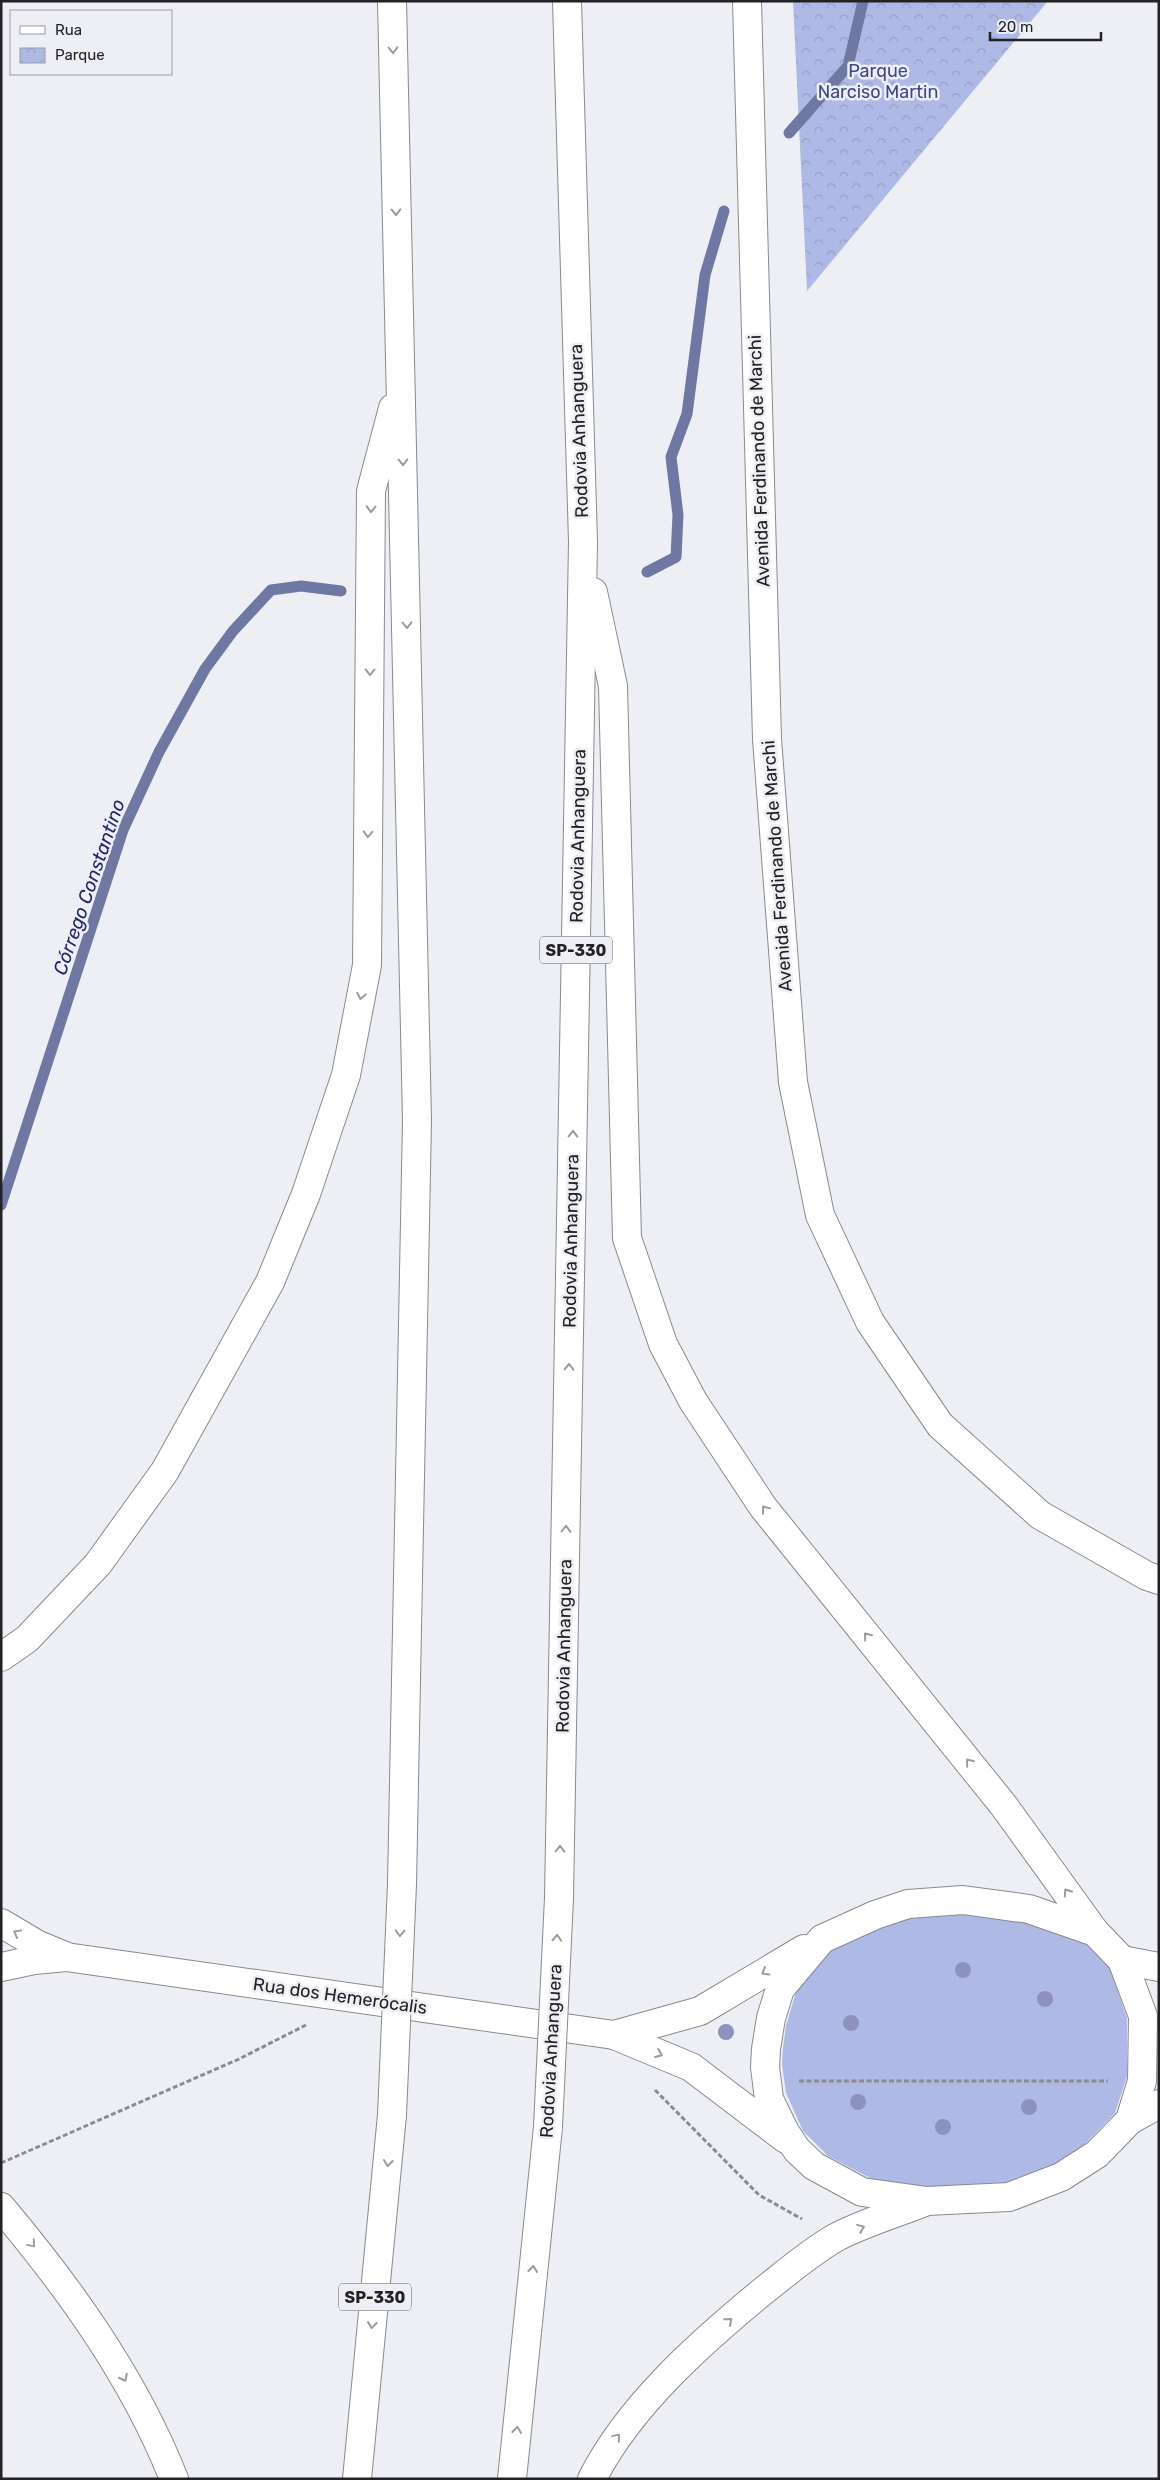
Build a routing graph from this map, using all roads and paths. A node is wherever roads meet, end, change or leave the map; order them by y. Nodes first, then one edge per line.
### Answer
1 (392, 1) edge
2 (567, 1) edge
3 (746, 1) edge
4 (402, 377) junction
5 (583, 542) junction
6 (1159, 1580) edge
7 (1, 1657) edge
8 (1, 1923) edge
9 (1095, 1932) junction
10 (822, 1938) junction
11 (66, 1957) junction
12 (1122, 1960) junction
13 (1, 1967) edge
14 (1159, 1967) edge
15 (314, 2021) dead end
16 (614, 2035) junction
17 (1142, 2080) junction
18 (766, 2081) junction
19 (650, 2085) dead end
20 (1159, 2104) edge
21 (1130, 2120) junction
22 (790, 2141) junction
23 (1, 2163) edge
24 (927, 2201) junction
25 (1, 2207) edge
26 (836, 2238) junction
27 (174, 2479) edge
28 (357, 2479) edge
29 (512, 2479) edge
30 (592, 2479) edge

1 -> 4 main road, SP-330
2 - 5 main road, Rodovia Anhanguera / SP-330
3 - 6 main road, Avenida Ferdinando de Marchi
4 -> 7 main road
4 -> 28 main road, SP-330, bridge
9 -> 5 main road
29 -> 5 main road, Rodovia Anhanguera / SP-330, bridge
11 -> 8 main road, Rua dos Hemerócalis
9 - 10 main road, Rua dos Hemerócalis
9 - 12 main road
10 -> 16 main road, Rua dos Hemerócalis
10 - 18 main road
11 - 13 main road, Rua dos Hemerócalis
11 - 16 main road, Rua dos Hemerócalis
12 - 14 main road
12 - 17 main road
15 - 23 path
16 -> 22 main road, Rua dos Hemerócalis
17 - 18 path
17 - 21 main road
18 - 22 main road
19 - 26 path
20 - 21 main road
21 - 24 main road
22 - 24 main road
26 -> 24 main road
25 -> 27 main road
30 -> 26 main road

